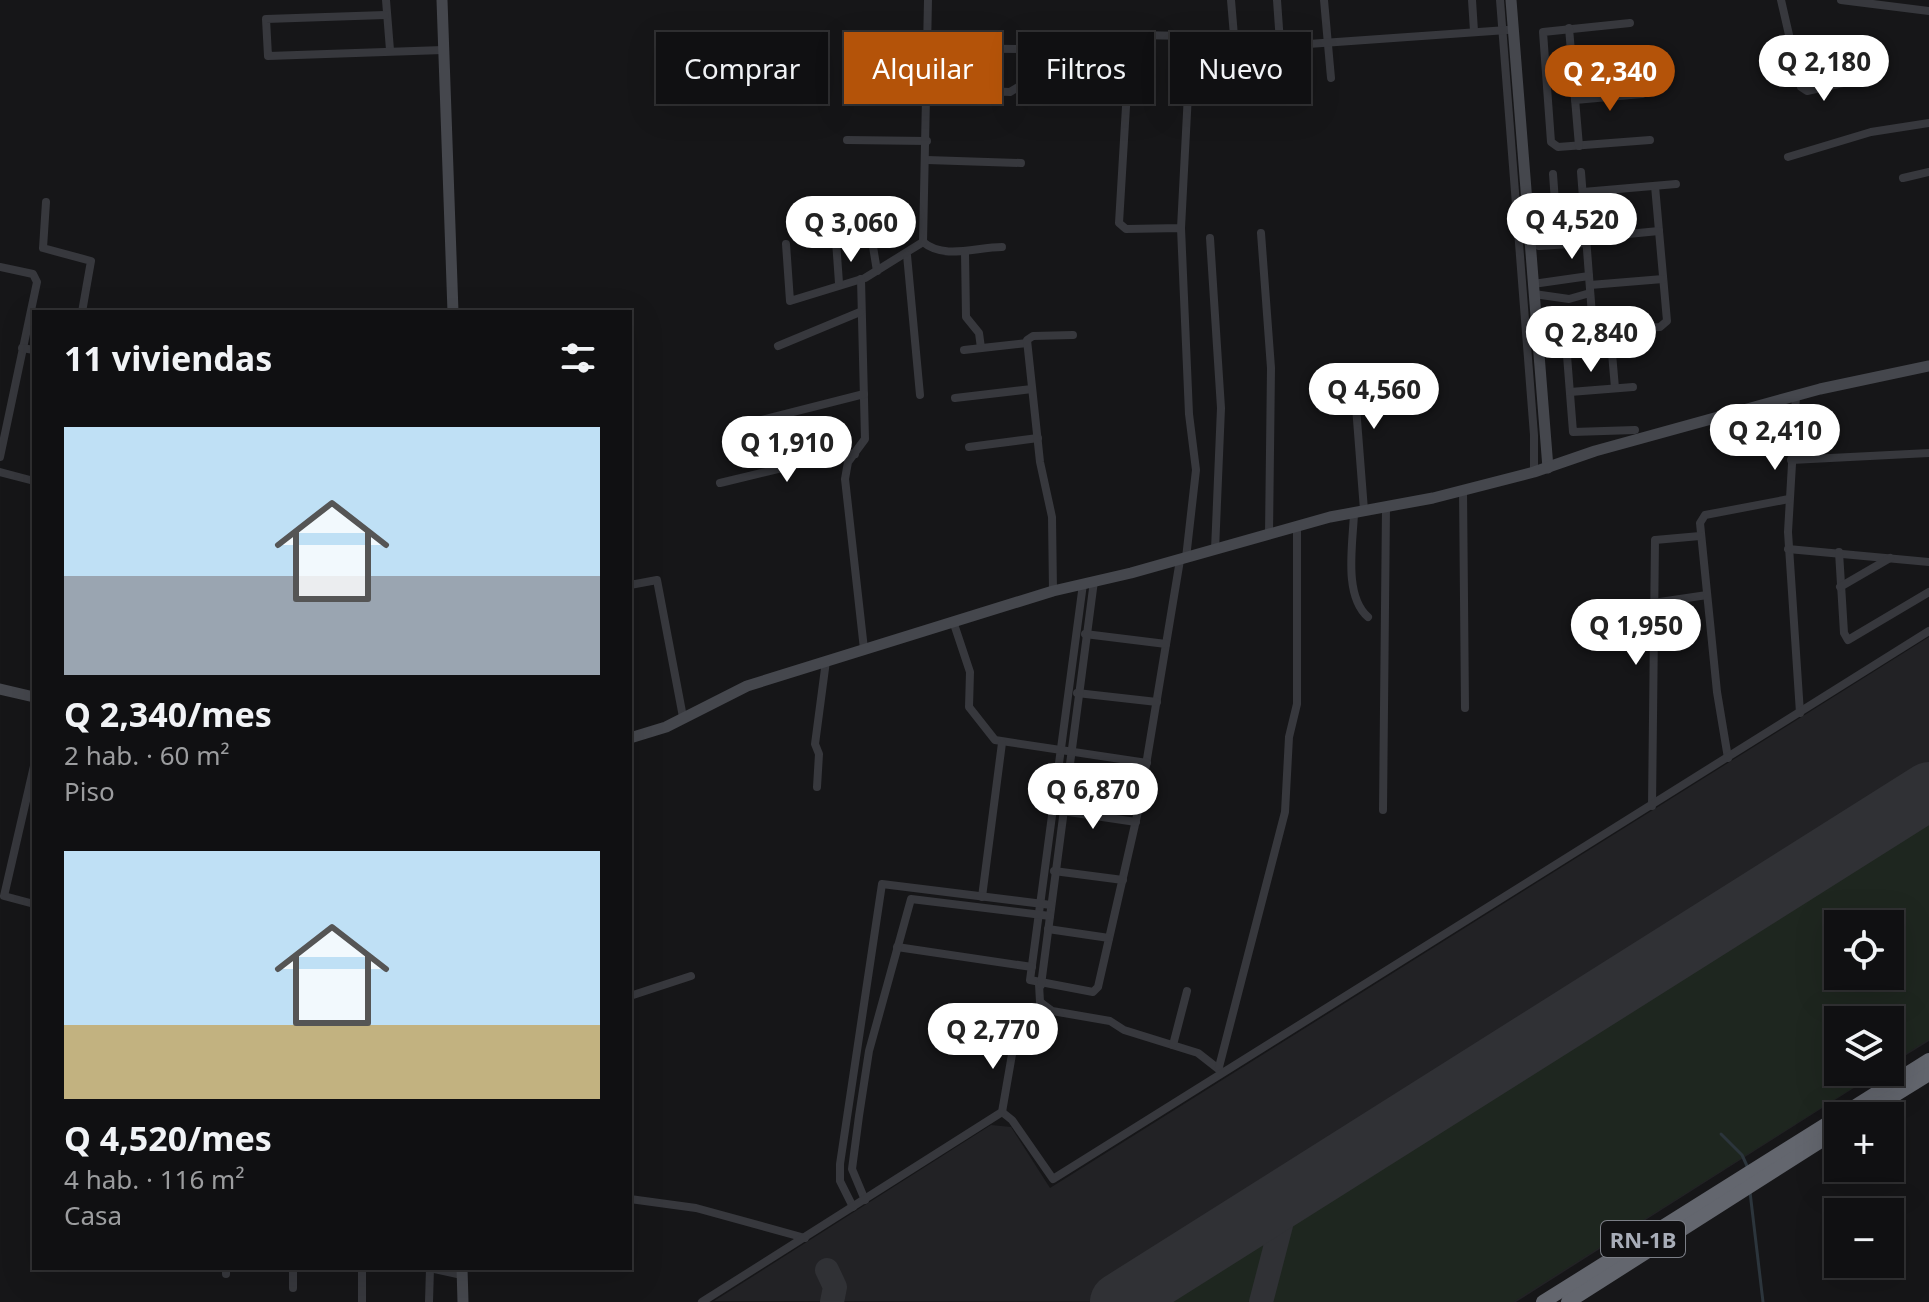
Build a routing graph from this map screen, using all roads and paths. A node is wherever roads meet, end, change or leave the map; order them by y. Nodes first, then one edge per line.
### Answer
1 (386, 0) edge
2 (442, 0) edge
3 (928, 0) edge
4 (1231, 0) edge
5 (1277, 0) edge
6 (1324, 0) edge
7 (1472, 0) edge
8 (1500, 0) edge
9 (1511, 0) edge
10 (1781, 0) edge
11 (1841, 0) edge
12 (1929, 11) edge
13 (385, 15) junction
14 (1630, 23) dead end
15 (1569, 28) junction
16 (1508, 30) junction
17 (1474, 31) junction
18 (927, 32) edge
19 (1235, 32) edge
20 (1279, 32) edge
21 (1327, 42) junction
22 (1311, 43) edge
23 (390, 50) junction
24 (443, 50) junction
25 (1637, 69) dead end
26 (1573, 74) junction
27 (1331, 78) dead end
28 (1843, 83) dead end
29 (1642, 94) dead end
30 (1575, 100) junction
31 (927, 104) edge
32 (1929, 123) edge
33 (847, 140) dead end
34 (1650, 140) dead end
35 (927, 141) junction
36 (1579, 146) junction
37 (1788, 157) dead end
38 (927, 160) junction
39 (1021, 163) dead end
40 (1581, 172) dead end
41 (1929, 172) edge
42 (1553, 174) dead end
43 (1903, 178) dead end
44 (1676, 184) dead end
45 (1655, 186) junction
46 (1583, 192) junction
47 (46, 202) dead end
48 (868, 216) dead end
49 (1181, 228) junction
50 (1659, 231) junction
51 (871, 233) junction
52 (1261, 233) dead end
53 (1210, 238) dead end
54 (1586, 240) junction
55 (923, 242) junction
56 (786, 244) dead end
57 (1558, 244) junction
58 (1539, 246) dead end
59 (1002, 247) dead end
60 (965, 252) junction
61 (907, 255) junction
62 (0, 267) edge
63 (877, 271) junction
64 (861, 279) junction
65 (1663, 279) junction
66 (839, 283) junction
67 (1590, 285) junction
68 (1534, 289) junction
69 (82, 310) edge
70 (453, 310) edge
71 (860, 312) junction
72 (1584, 328) dead end
73 (1565, 330) junction
74 (1610, 330) junction
75 (1544, 332) dead end
76 (1073, 335) dead end
77 (1027, 343) junction
78 (778, 346) dead end
79 (22, 348) junction
80 (981, 348) junction
81 (32, 350) edge
82 (964, 350) dead end
83 (1929, 366) edge
84 (1633, 387) dead end
85 (1615, 388) junction
86 (1032, 389) junction
87 (1570, 392) junction
88 (864, 394) junction
89 (920, 395) dead end
90 (1796, 396) junction
91 (955, 398) dead end
92 (0, 403) edge
93 (11, 406) junction
94 (1322, 408) dead end
95 (746, 424) dead end
96 (1635, 430) dead end
97 (1038, 438) junction
98 (969, 447) dead end
99 (1929, 453) edge
100 (855, 454) junction
101 (0, 457) edge
102 (1791, 460) junction
103 (1548, 468) junction
104 (0, 472) edge
105 (1534, 472) junction
106 (32, 480) edge
107 (720, 483) dead end
108 (1463, 490) junction
109 (1789, 499) junction
110 (1386, 507) junction
111 (1359, 511) junction
112 (1297, 526) junction
113 (1269, 534) junction
114 (1700, 536) junction
115 (1788, 549) junction
116 (1215, 550) junction
117 (1839, 552) junction
118 (1890, 558) junction
119 (1183, 559) junction
120 (1929, 562) edge
121 (1089, 583) junction
122 (632, 585) edge
123 (1840, 587) junction
124 (1053, 591) junction
125 (1929, 592) edge
126 (1707, 595) junction
127 (1653, 603) junction
128 (1368, 617) dead end
129 (954, 624) junction
130 (1929, 631) edge
131 (1076, 633) junction
132 (1087, 634) junction
133 (1166, 644) junction
134 (864, 649) junction
135 (826, 661) junction
136 (0, 689) edge
137 (1068, 692) junction
138 (1080, 693) junction
139 (32, 697) edge
140 (1157, 702) junction
141 (1465, 708) dead end
142 (1800, 713) junction
143 (683, 717) junction
144 (632, 737) edge
145 (1002, 743) junction
146 (1060, 751) junction
147 (1072, 752) junction
148 (1728, 758) junction
149 (1147, 763) junction
150 (32, 775) edge
151 (817, 787) dead end
152 (1652, 806) junction
153 (1053, 809) junction
154 (1383, 810) dead end
155 (1064, 811) junction
156 (1136, 822) junction
157 (1045, 870) junction
158 (1056, 871) junction
159 (1123, 880) junction
160 (982, 895) junction
161 (32, 903) edge
162 (1041, 903) junction
163 (1051, 905) junction
164 (980, 906) junction
165 (1039, 914) junction
166 (1050, 916) junction
167 (1048, 929) junction
168 (1109, 938) junction
169 (897, 947) junction
170 (1032, 967) junction
171 (691, 976) dead end
172 (1037, 984) junction
173 (1187, 991) dead end
174 (632, 995) edge
175 (985, 1029) dead end
176 (859, 1035) junction
177 (872, 1038) junction
178 (1173, 1045) junction
179 (857, 1049) junction
180 (869, 1051) junction
181 (1929, 1060) edge
182 (1221, 1071) junction
183 (1929, 1074) edge
184 (1863, 1102) edge
185 (1884, 1102) edge
186 (1002, 1112) junction
187 (847, 1115) junction
188 (859, 1116) junction
189 (1824, 1127) edge
190 (1824, 1138) edge
191 (1750, 1179) junction
192 (632, 1199) edge
193 (865, 1200) junction
194 (853, 1207) junction
195 (805, 1238) junction
196 (293, 1270) edge
197 (362, 1270) edge
198 (430, 1270) edge
199 (462, 1271) edge
200 (293, 1288) dead end
201 (362, 1302) edge
202 (429, 1302) edge
203 (463, 1302) edge
204 (702, 1302) edge
205 (1543, 1302) edge
206 (1568, 1302) edge

1 - 13 street
2 - 24 street
3 - 18 street
4 - 19 street
5 - 20 street
6 - 21 street
7 - 17 street
8 - 16 street
9 - 16 street
10 - 28 street
11 - 12 street
13 - 23 street
13 - 23 street
14 - 15 street
15 - 26 street
15 - 36 street
16 - 17 street
16 - 68 street
16 - 105 street
17 - 21 street
21 - 22 street
21 - 27 street
23 - 24 street
24 - 70 street
25 - 26 street
26 - 30 street
29 - 30 street
30 - 36 street
31 - 35 street
32 - 37 street
33 - 35 street
34 - 36 street
35 - 38 street
38 - 39 street
38 - 55 street
40 - 46 street
41 - 43 street
42 - 57 street
44 - 45 street
45 - 46 street
45 - 50 street
46 - 54 street
47 - 69 street
48 - 51 street
49 - 49 street
49 - 119 street
50 - 54 street
50 - 65 street
51 - 63 street
51 - 66 street
52 - 113 street
53 - 116 street
54 - 57 street
54 - 67 street
55 - 60 street
55 - 61 street
56 - 66 street
57 - 58 street
59 - 60 street
60 - 80 street
61 - 63 street
61 - 89 street
62 - 79 street
63 - 64 street
64 - 66 street
64 - 71 street
65 - 67 street
65 - 74 street
67 - 68 street
67 - 68 street
67 - 74 street
68 - 103 street
71 - 78 street
71 - 88 street
72 - 73 street
73 - 75 street
73 - 87 street
74 - 85 street
76 - 77 street
77 - 80 street
77 - 86 street
79 - 81 street
79 - 93 street
80 - 82 street
83 - 90 street
84 - 85 street
85 - 87 street
86 - 91 street
86 - 97 street
87 - 96 street
88 - 95 street
88 - 100 street
90 - 102 street
90 - 103 street
92 - 93 street
93 - 101 street
94 - 111 street
97 - 98 street
97 - 124 street
99 - 102 street
100 - 107 street
100 - 134 street
102 - 109 street
103 - 105 street
104 - 106 street
105 - 108 street
108 - 110 street
108 - 141 street
109 - 114 street
109 - 115 street
110 - 111 street
110 - 154 street
111 - 112 street
111 - 128 street
112 - 113 street
112 - 182 street
113 - 116 street
114 - 126 street
114 - 127 street
115 - 117 street
115 - 142 street
116 - 119 street
117 - 118 street
117 - 123 street
118 - 120 street
118 - 123 street
119 - 121 street
119 - 133 street
121 - 124 street
121 - 131 street
121 - 132 street
122 - 143 street
123 - 125 street
124 - 129 street
126 - 127 street
126 - 148 street
127 - 152 street
129 - 134 street
129 - 145 street
130 - 142 street
131 - 132 street
131 - 137 street
132 - 133 street
132 - 138 street
133 - 140 street
134 - 135 street
135 - 143 street
135 - 151 street
136 - 139 street
137 - 138 street
137 - 146 street
138 - 140 street
138 - 147 street
140 - 149 street
142 - 148 street
143 - 144 street
145 - 146 street
145 - 160 street
146 - 147 street
146 - 153 street
147 - 149 street
147 - 155 street
148 - 152 street
149 - 156 street
150 - 161 street
152 - 182 street
153 - 155 street
153 - 157 street
155 - 156 street
155 - 158 street
156 - 159 street
157 - 158 street
157 - 162 street
158 - 159 street
158 - 163 street
159 - 168 street
160 - 162 street
160 - 164 street
160 - 176 street
162 - 163 street
162 - 165 street
163 - 166 street
164 - 165 street
164 - 169 street
165 - 166 street
165 - 170 street
166 - 167 street
167 - 168 street
167 - 172 street
168 - 172 street
169 - 170 street
169 - 177 street
170 - 172 street
171 - 174 street
172 - 178 street
173 - 178 street
175 - 186 street
176 - 177 street
176 - 179 street
177 - 180 street
178 - 182 street
179 - 180 street
179 - 187 street
180 - 188 street
181 - 184 highway, RN-1B
182 - 186 street
183 - 185 highway
186 - 193 street
187 - 188 street
187 - 194 street
188 - 193 street
189 - 191 highway, RN-1B
190 - 191 highway, RN-1B
191 - 205 highway, RN-1B
191 - 206 highway, RN-1B
192 - 195 street
193 - 194 street
194 - 195 street
195 - 204 street
196 - 200 street
197 - 201 street
198 - 202 street
199 - 203 street

